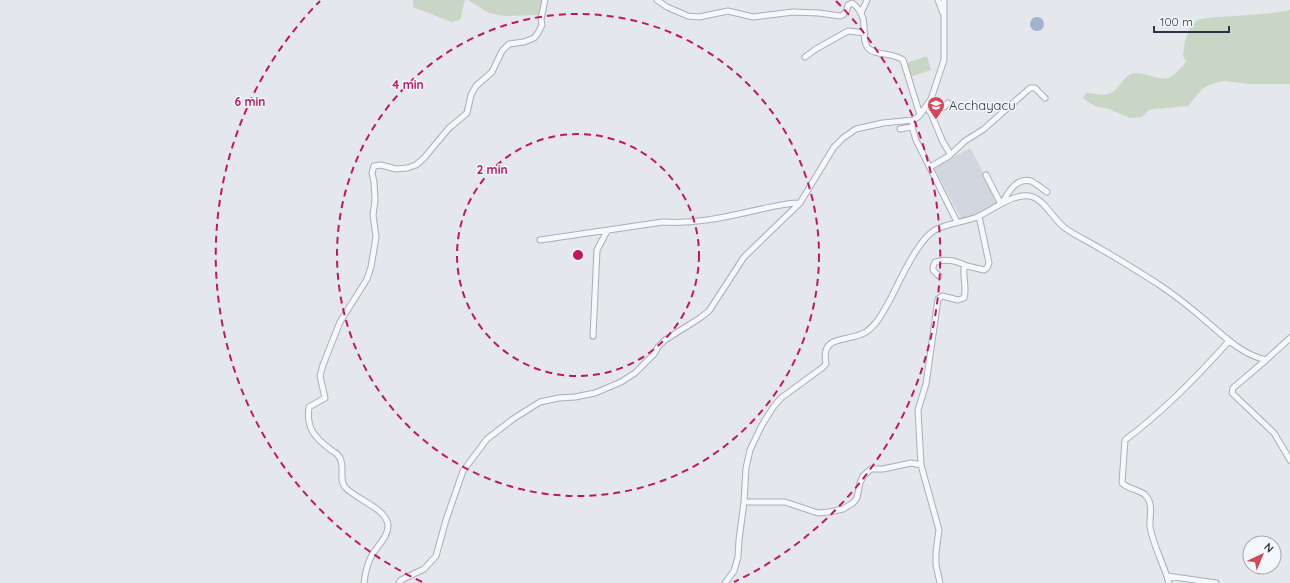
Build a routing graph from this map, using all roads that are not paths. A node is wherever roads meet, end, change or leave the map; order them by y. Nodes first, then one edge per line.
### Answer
1 (545, 0) edge
2 (658, 0) edge
3 (867, 0) edge
4 (938, 0) edge
5 (944, 0) edge
6 (861, 13) junction
7 (944, 14) junction
8 (865, 33) junction
9 (805, 57) dead end
10 (1045, 98) dead end
11 (948, 103) dead end
12 (924, 110) junction
13 (930, 111) junction
14 (920, 115) junction
15 (914, 120) junction
16 (912, 127) junction
17 (900, 129) dead end
18 (950, 154) dead end
19 (930, 167) junction
20 (986, 175) dead end
21 (1047, 192) dead end
22 (800, 202) junction
23 (1001, 204) junction
24 (979, 216) junction
25 (957, 222) junction
26 (607, 231) junction
27 (540, 240) dead end
28 (967, 266) junction
29 (939, 276) dead end
30 (593, 336) dead end
31 (1290, 338) edge
32 (1229, 341) junction
33 (1266, 360) junction
34 (1290, 460) edge
35 (921, 465) junction
36 (744, 502) junction
37 (1167, 576) junction
38 (364, 583) edge
39 (399, 583) edge
40 (725, 583) edge
41 (940, 583) edge
42 (1169, 583) edge
43 (1216, 583) edge

1 - 38 street
2 - 6 street
3 - 6 street
4 - 7 street
5 - 7 street
6 - 8 street
7 - 12 street
8 - 9 street
8 - 14 street
10 - 19 street
11 - 13 street
12 - 13 street
12 - 14 street
13 - 18 street
14 - 15 street
15 - 16 street
15 - 22 street
16 - 17 street
16 - 19 street
19 - 25 street
20 - 23 street
21 - 23 street
22 - 26 street
22 - 39 street
23 - 24 street
23 - 32 street
24 - 25 street
24 - 28 street
25 - 36 street
26 - 27 street
26 - 30 street
28 - 29 street
28 - 35 street
31 - 33 street
32 - 33 street
32 - 37 street
33 - 34 street
35 - 36 street
35 - 41 street
36 - 40 street
37 - 42 street
37 - 43 street

